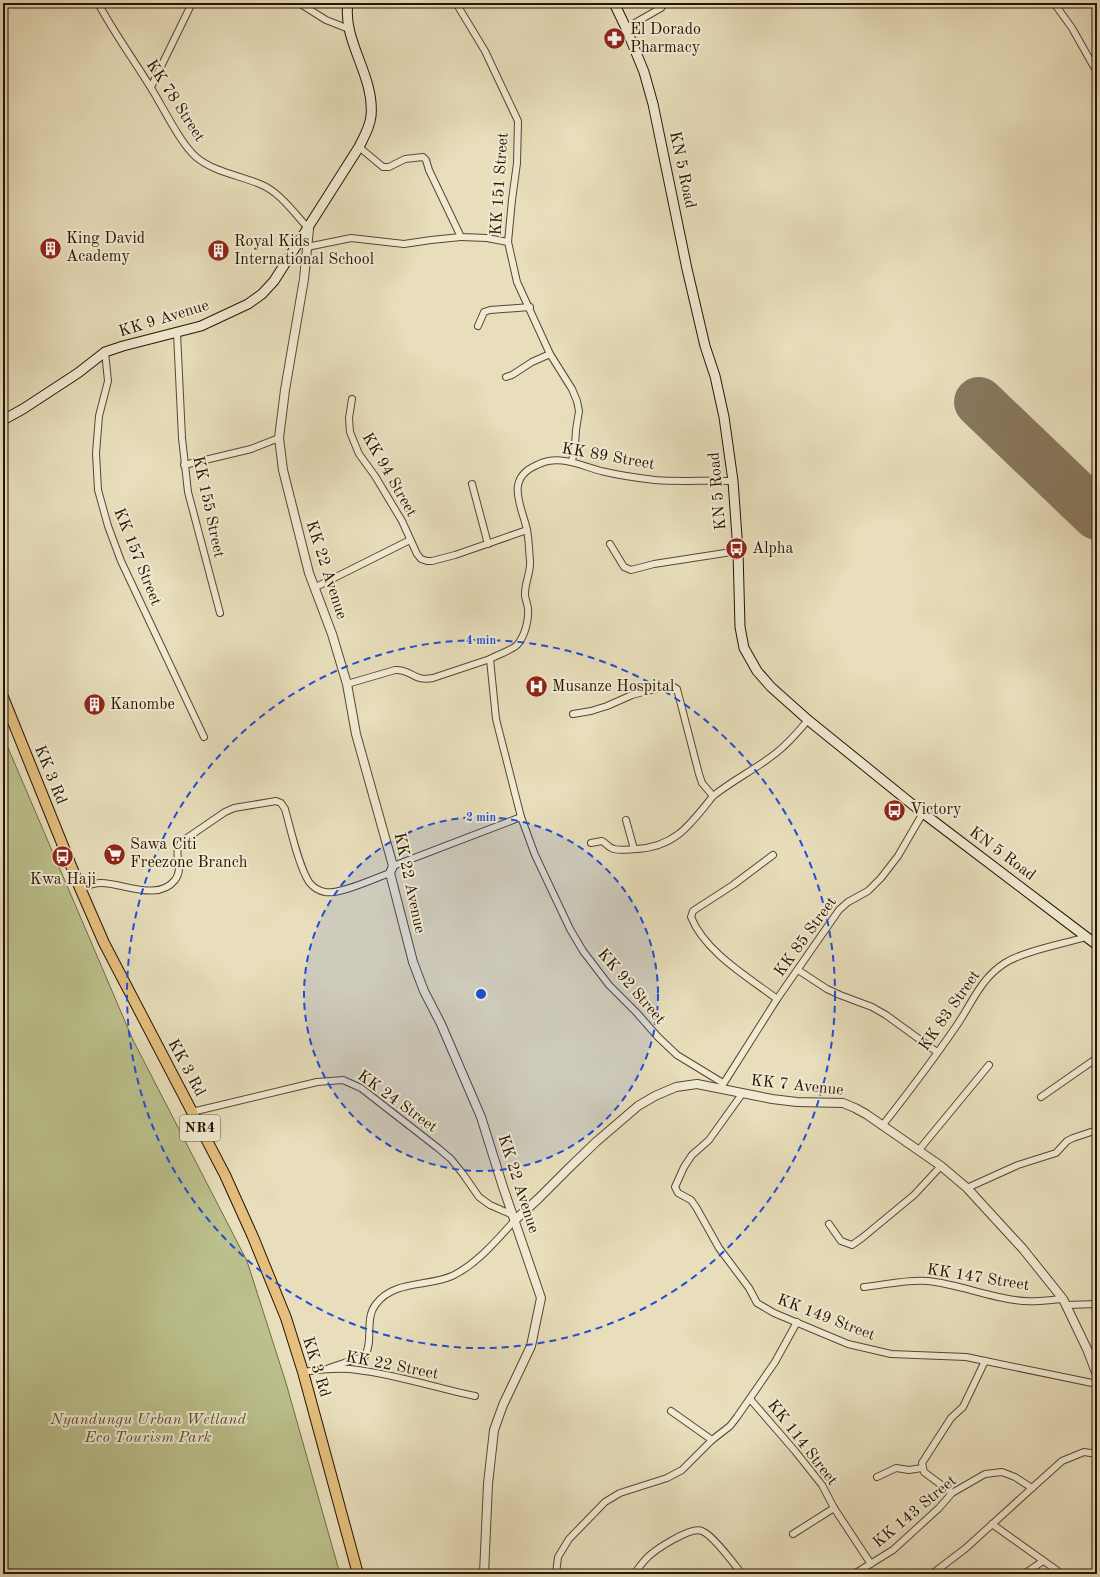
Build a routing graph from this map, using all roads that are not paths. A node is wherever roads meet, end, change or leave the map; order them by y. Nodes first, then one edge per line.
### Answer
1 (98, 3) edge
2 (192, 3) edge
3 (299, 3) edge
4 (348, 3) edge
5 (456, 3) edge
6 (614, 3) edge
7 (665, 3) edge
8 (1054, 3) edge
9 (626, 28) junction
10 (349, 29) junction
11 (1097, 69) edge
12 (151, 87) junction
13 (359, 147) junction
14 (309, 229) junction
15 (461, 237) junction
16 (508, 242) junction
17 (307, 247) junction
18 (530, 307) junction
19 (478, 326) dead end
20 (176, 333) junction
21 (105, 352) junction
22 (550, 354) junction
23 (506, 377) dead end
24 (352, 399) dead end
25 (3, 420) edge
26 (279, 438) junction
27 (572, 461) junction
28 (184, 465) junction
29 (733, 481) junction
30 (472, 484) dead end
31 (527, 530) junction
32 (410, 540) junction
33 (488, 544) junction
34 (610, 544) dead end
35 (738, 551) junction
36 (314, 588) junction
37 (220, 613) dead end
38 (490, 659) junction
39 (347, 684) junction
40 (3, 697) edge
41 (573, 714) dead end
42 (808, 720) junction
43 (204, 738) dead end
44 (713, 796) junction
45 (923, 813) junction
46 (521, 817) junction
47 (626, 820) dead end
48 (591, 843) dead end
49 (634, 849) junction
50 (773, 855) dead end
51 (391, 870) junction
52 (80, 888) junction
53 (1086, 937) junction
54 (1097, 945) edge
55 (798, 970) junction
56 (777, 999) junction
57 (937, 1052) junction
58 (1097, 1058) edge
59 (989, 1065) dead end
60 (722, 1085) junction
61 (742, 1094) junction
62 (1041, 1097) dead end
63 (192, 1112) junction
64 (882, 1126) junction
65 (1097, 1130) edge
66 (918, 1150) junction
67 (941, 1166) junction
68 (967, 1188) junction
69 (514, 1218) junction
70 (829, 1224) dead end
71 (864, 1287) dead end
72 (1065, 1302) junction
73 (1097, 1304) edge
74 (796, 1322) junction
75 (985, 1361) junction
76 (330, 1368) junction
77 (303, 1372) junction
78 (1097, 1375) edge
79 (1097, 1384) edge
80 (475, 1396) dead end
81 (750, 1399) junction
82 (671, 1411) dead end
83 (712, 1440) junction
84 (1097, 1454) edge
85 (922, 1468) junction
86 (877, 1477) dead end
87 (1032, 1488) junction
88 (952, 1493) junction
89 (834, 1508) junction
90 (992, 1524) junction
91 (793, 1534) dead end
92 (1043, 1561) junction
93 (871, 1564) junction
94 (358, 1574) edge
95 (484, 1574) edge
96 (556, 1574) edge
97 (634, 1574) edge
98 (742, 1574) edge
99 (854, 1574) edge
100 (932, 1574) edge
101 (1024, 1574) edge
102 (1062, 1574) edge

1 - 12 street, KK 78 Street
2 - 12 street
3 - 10 street
4 - 10 main road, KK 9 Avenue
5 - 16 street, KK 151 Street
6 - 9 main road, KN 5 Road
7 - 9 street
8 - 11 street
9 - 29 main road, KN 5 Road
10 - 13 main road, KK 9 Avenue
12 - 14 street, KK 78 Street
13 - 14 main road, KK 9 Avenue
13 - 15 street
14 - 17 street, KK 22 Avenue
14 - 20 main road, KK 9 Avenue
15 - 16 street
15 - 17 street
16 - 18 street, KK 151 Street
17 - 26 street, KK 22 Avenue
18 - 19 street
18 - 22 street, KK 151 Street
20 - 21 main road, KK 9 Avenue
20 - 28 street, KK 155 Street
21 - 25 main road, KK 9 Avenue
21 - 43 street, KK 157 Street
22 - 23 street
22 - 27 street, KK 151 Street
24 - 32 street, KK 94 Street
26 - 28 street
26 - 36 street, KK 22 Avenue
27 - 29 street, KK 89 Street
27 - 31 street, KK 89 Street
28 - 37 street, KK 155 Street
29 - 35 main road, KN 5 Road
30 - 33 street
31 - 33 street, KK 94 Street
31 - 38 street, KK 89 Street
32 - 33 street, KK 94 Street
32 - 36 street, KK 94 Street
34 - 35 street
35 - 42 main road, KN 5 Road
36 - 39 street, KK 22 Avenue
38 - 39 street
38 - 46 street, KK 92 Street
39 - 51 street, KK 22 Avenue
40 - 52 highway, KK 3 Rd / NR4
41 - 44 street
42 - 44 street
42 - 45 main road, KN 5 Road
44 - 49 street
45 - 53 main road, KN 5 Road
45 - 55 street, KK 85 Street
46 - 51 street
46 - 60 street, KK 92 Street
47 - 49 street
48 - 49 street
50 - 56 street
51 - 52 street
51 - 69 street, KK 22 Avenue
52 - 63 highway, KK 3 Rd / NR4
53 - 54 main road, KN 5 Road
53 - 57 street, KK 83 Street
55 - 56 street, KK 85 Street
55 - 57 street
56 - 60 street, KK 85 Street
57 - 64 street, KK 83 Street
58 - 62 street
59 - 66 street
60 - 61 street, KK 7 Avenue
60 - 69 street, KK 7 Avenue
61 - 64 street, KK 7 Avenue
61 - 74 street, KK 149 Street
63 - 69 street, KK 24 Street
63 - 77 highway, KK 3 Rd / NR4
64 - 66 street, KK 7 Avenue
65 - 68 street
66 - 67 street, KK 7 Avenue
67 - 68 street, KK 7 Avenue
67 - 70 street
68 - 72 street, KK 7 Avenue
69 - 76 street
69 - 95 street, KK 22 Avenue
71 - 72 street, KK 147 Street
72 - 73 street, KK 147 Street
72 - 78 street, KK 7 Avenue
74 - 75 street, KK 149 Street
74 - 81 street, KK 114 Street
75 - 79 street, KK 149 Street
75 - 85 street
76 - 77 street, KK 22 Street
76 - 80 street, KK 22 Street
77 - 94 highway, KK 3 Rd / NR4
81 - 83 street, KK 114 Street
81 - 89 street, KK 114 Street
82 - 83 street
83 - 96 street, KK 114 Street
84 - 87 street
85 - 86 street
85 - 88 street
87 - 88 street, KK 143 Street
87 - 90 street
88 - 93 street, KK 143 Street
89 - 91 street
89 - 93 street, KK 114 Street
90 - 92 street
90 - 100 street
92 - 101 street
92 - 102 street
93 - 99 street, KK 143 Street
97 - 98 street

